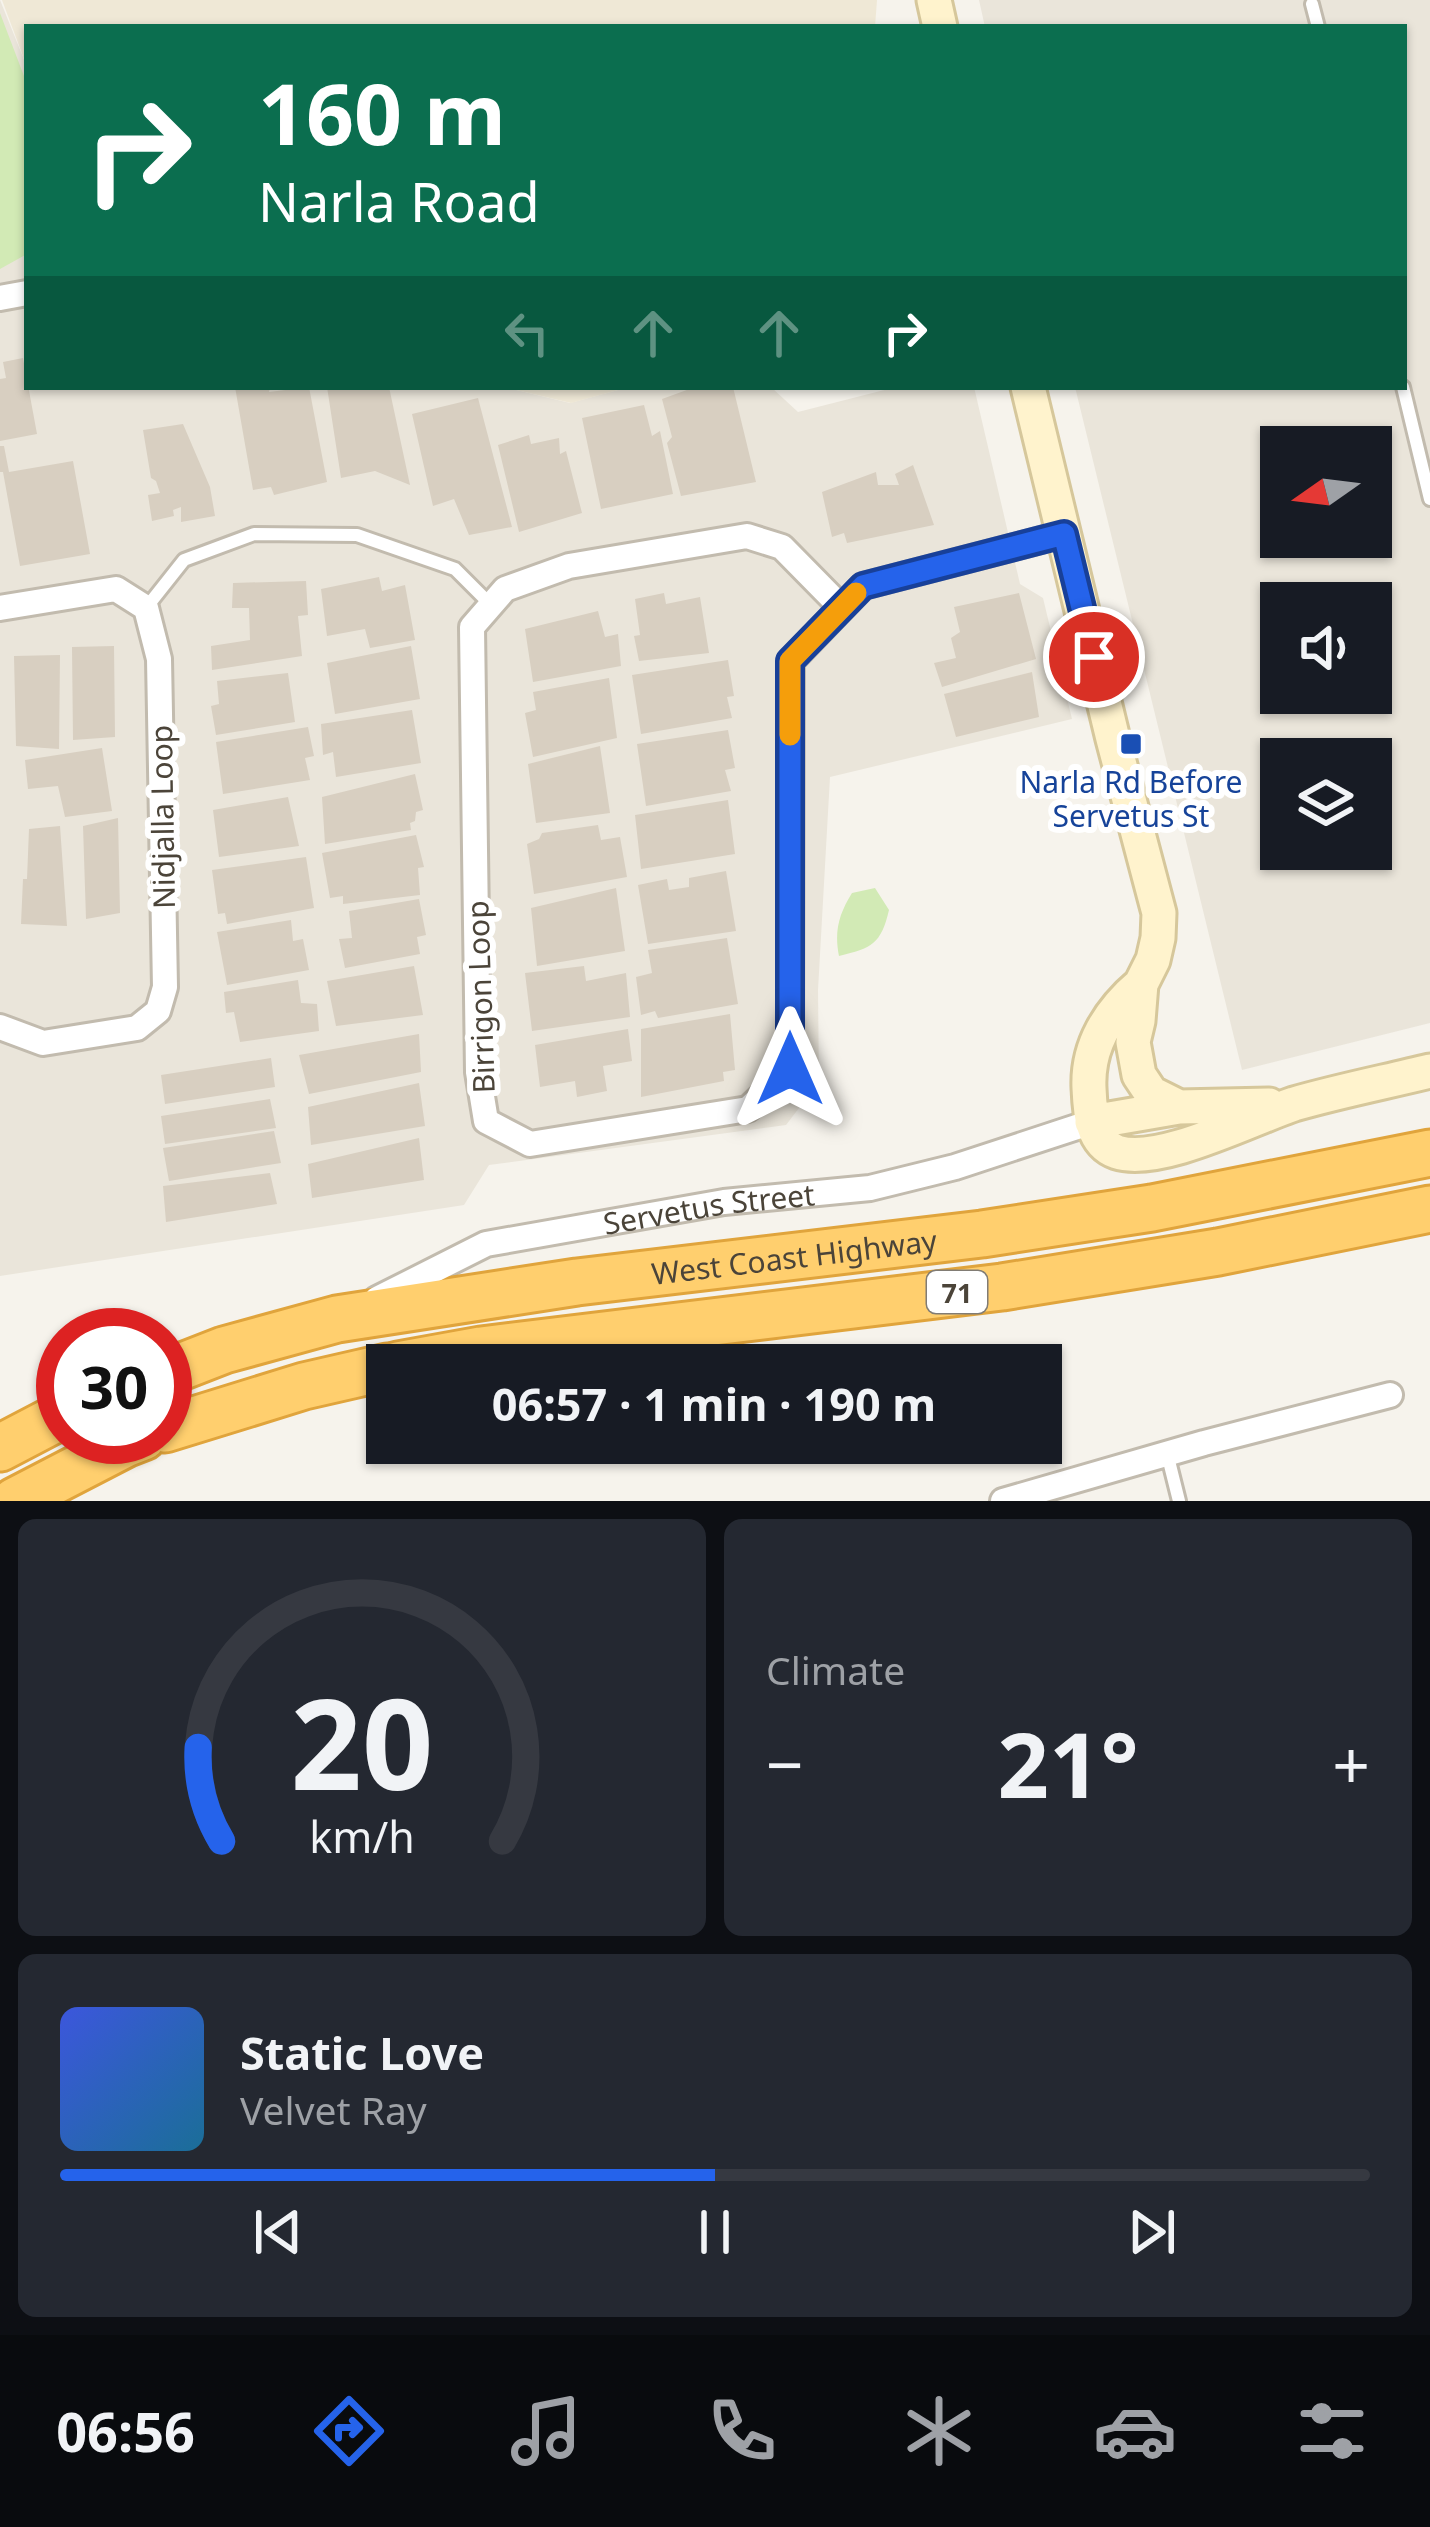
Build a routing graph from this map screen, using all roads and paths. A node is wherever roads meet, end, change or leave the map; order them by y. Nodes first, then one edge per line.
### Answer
1 (1312, 4) dead end
2 (1317, 24) edge
3 (1029, 390) edge
4 (1404, 390) edge
5 (1430, 499) edge
6 (1064, 534) junction
7 (491, 604) junction
8 (0, 608) edge
9 (146, 608) junction
10 (842, 608) junction
11 (1141, 984) junction
12 (0, 1027) edge
13 (1430, 1071) edge
14 (1294, 1104) junction
15 (1179, 1107) junction
16 (1092, 1121) junction
17 (1430, 1153) edge
18 (1430, 1209) edge
19 (338, 1319) junction
20 (531, 1344) edge
21 (192, 1362) edge
22 (366, 1372) edge
23 (1390, 1395) dead end
24 (192, 1420) edge
25 (36, 1429) edge
26 (0, 1448) edge
27 (1167, 1454) junction
28 (96, 1464) edge
29 (51, 1490) edge
30 (15, 1501) edge
31 (1003, 1501) edge
32 (1179, 1501) edge

1 - 2 lane
3 - 6 street
4 - 5 lane
6 - 10 street, Birrigon Loop
6 - 11 street
7 - 9 lane
7 - 10 street
7 - 10 street, Birrigon Loop
8 - 9 street
9 - 12 street, Nidjalla Loop
11 - 15 street
11 - 16 street
13 - 14 street, Servetus Street
14 - 15 street, Servetus Street
14 - 16 street, Servetus Street
15 - 16 street, Servetus Street
16 - 19 street, Servetus Street
17 - 19 highway, West Coast Highway / 71
18 - 20 highway, West Coast Highway / 71
19 - 21 highway, West Coast Highway / 71
22 - 24 highway
23 - 27 street
25 - 26 highway
27 - 31 street
27 - 32 lane
28 - 29 highway
29 - 30 highway

